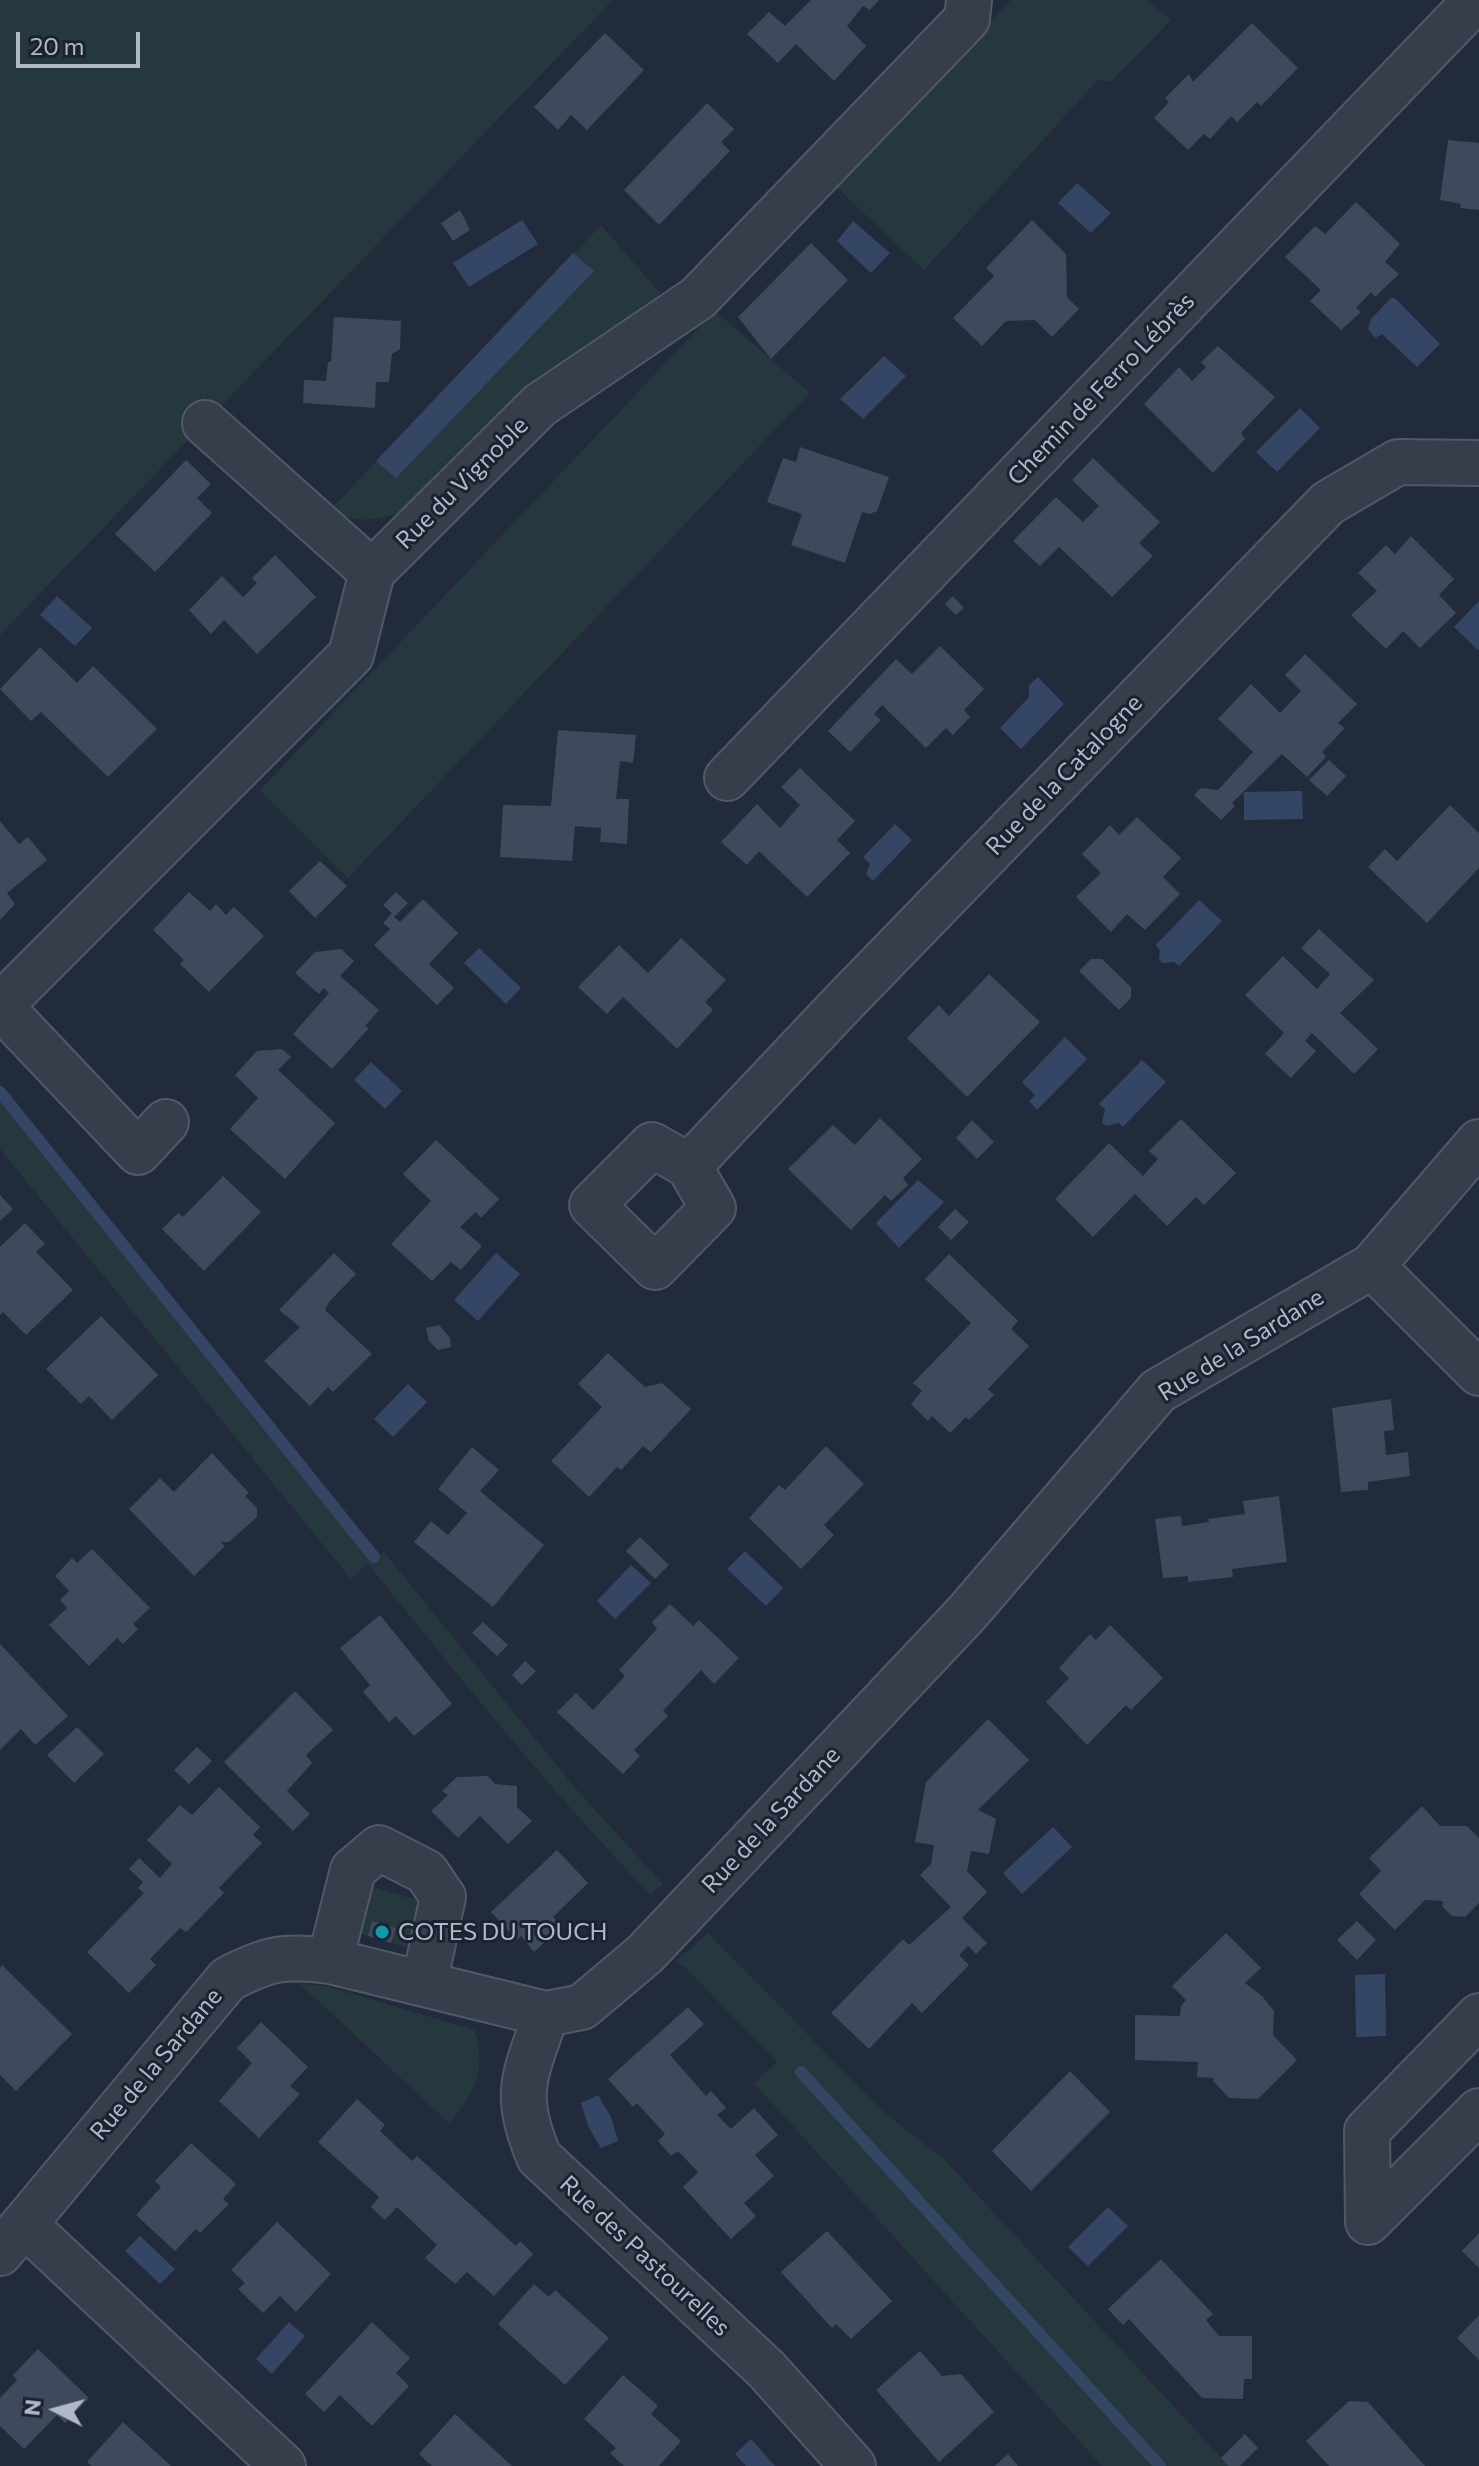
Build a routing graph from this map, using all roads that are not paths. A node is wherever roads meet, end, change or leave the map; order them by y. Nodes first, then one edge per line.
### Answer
1 (969, 0) edge
2 (1476, 0) edge
3 (205, 423) dead end
4 (1479, 463) edge
5 (372, 572) junction
6 (727, 778) dead end
7 (0, 1006) edge
8 (166, 1122) dead end
9 (1479, 1142) edge
10 (689, 1166) dead end
11 (1372, 1266) junction
12 (1479, 1373) edge
13 (330, 1961) junction
14 (424, 1984) junction
15 (546, 2014) junction
16 (1479, 2016) edge
17 (1479, 2111) edge
18 (12, 2238) edge
19 (283, 2466) edge
20 (853, 2466) edge

1 - 5 street, Rue du Vignoble
2 - 6 street, Chemin de Ferro Lébrès
3 - 5 street
4 - 10 street, Rue de la Catalogne
5 - 7 street
7 - 8 street
9 - 11 street, Rue de la Sardane
11 - 12 street
11 - 15 street, Rue de la Sardane
13 - 14 street, Rue de la Sardane
13 - 14 street
13 - 18 street, Rue de la Sardane
14 - 15 street, Rue de la Sardane
15 - 20 street, Rue des Pastourelles
16 - 17 street
18 - 19 street

